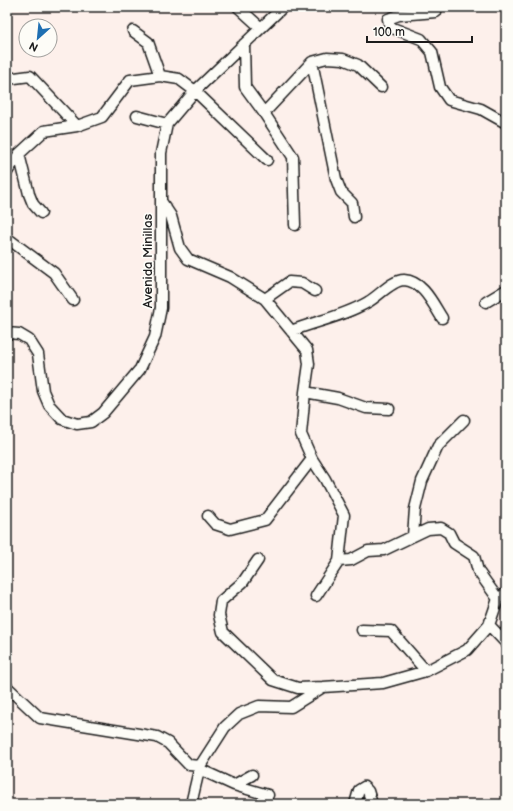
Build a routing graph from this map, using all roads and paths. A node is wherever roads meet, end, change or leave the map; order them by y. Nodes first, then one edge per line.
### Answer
1 (238, 7) edge
2 (283, 7) edge
3 (436, 12) dead end
4 (261, 28) junction
5 (133, 31) dead end
6 (244, 44) junction
7 (312, 62) junction
8 (160, 76) junction
9 (7, 79) edge
10 (381, 87) dead end
11 (195, 91) junction
12 (264, 113) junction
13 (137, 116) dead end
14 (506, 123) edge
15 (167, 124) junction
16 (77, 126) junction
17 (19, 154) junction
18 (267, 160) dead end
19 (7, 172) edge
20 (161, 201) junction
21 (41, 213) dead end
22 (354, 217) dead end
23 (295, 225) dead end
24 (7, 238) edge
25 (506, 290) edge
26 (315, 291) dead end
27 (265, 299) junction
28 (73, 300) dead end
29 (486, 302) dead end
30 (442, 318) dead end
31 (291, 331) junction
32 (7, 333) edge
33 (304, 392) junction
34 (389, 409) dead end
35 (464, 420) dead end
36 (312, 459) junction
37 (208, 516) dead end
38 (413, 536) junction
39 (258, 560) dead end
40 (339, 561) junction
41 (316, 596) dead end
42 (502, 596) edge
43 (489, 624) junction
44 (362, 630) dead end
45 (506, 643) edge
46 (426, 671) junction
47 (7, 687) edge
48 (324, 687) junction
49 (199, 768) junction
50 (252, 775) dead end
51 (234, 785) junction
52 (268, 795) dead end
53 (191, 804) edge
54 (355, 804) edge
55 (372, 804) edge

1 - 4 street
2 - 4 street, Avenida Minillas
3 - 14 street
4 - 6 street, Avenida Minillas
5 - 8 street
6 - 11 street, Avenida Minillas
6 - 12 street
7 - 10 street
7 - 12 street
7 - 22 street
8 - 11 street
8 - 16 street
9 - 16 street
11 - 15 street, Avenida Minillas
11 - 18 street
12 - 23 street
13 - 15 street
15 - 20 street, Avenida Minillas
16 - 17 street
17 - 19 street
17 - 21 street
20 - 27 street
20 - 32 street, Avenida Minillas
24 - 28 street
25 - 29 street
26 - 27 street
27 - 31 street
30 - 31 street
31 - 33 street
33 - 34 street
33 - 36 street
35 - 38 street
36 - 37 street
36 - 40 street
38 - 40 street
38 - 42 street
39 - 48 street
40 - 41 street
42 - 43 street
43 - 45 street
43 - 46 street
44 - 46 street
46 - 48 street
47 - 49 street
48 - 49 street
49 - 51 street
49 - 53 street
50 - 51 street
51 - 52 street
54 - 55 street

